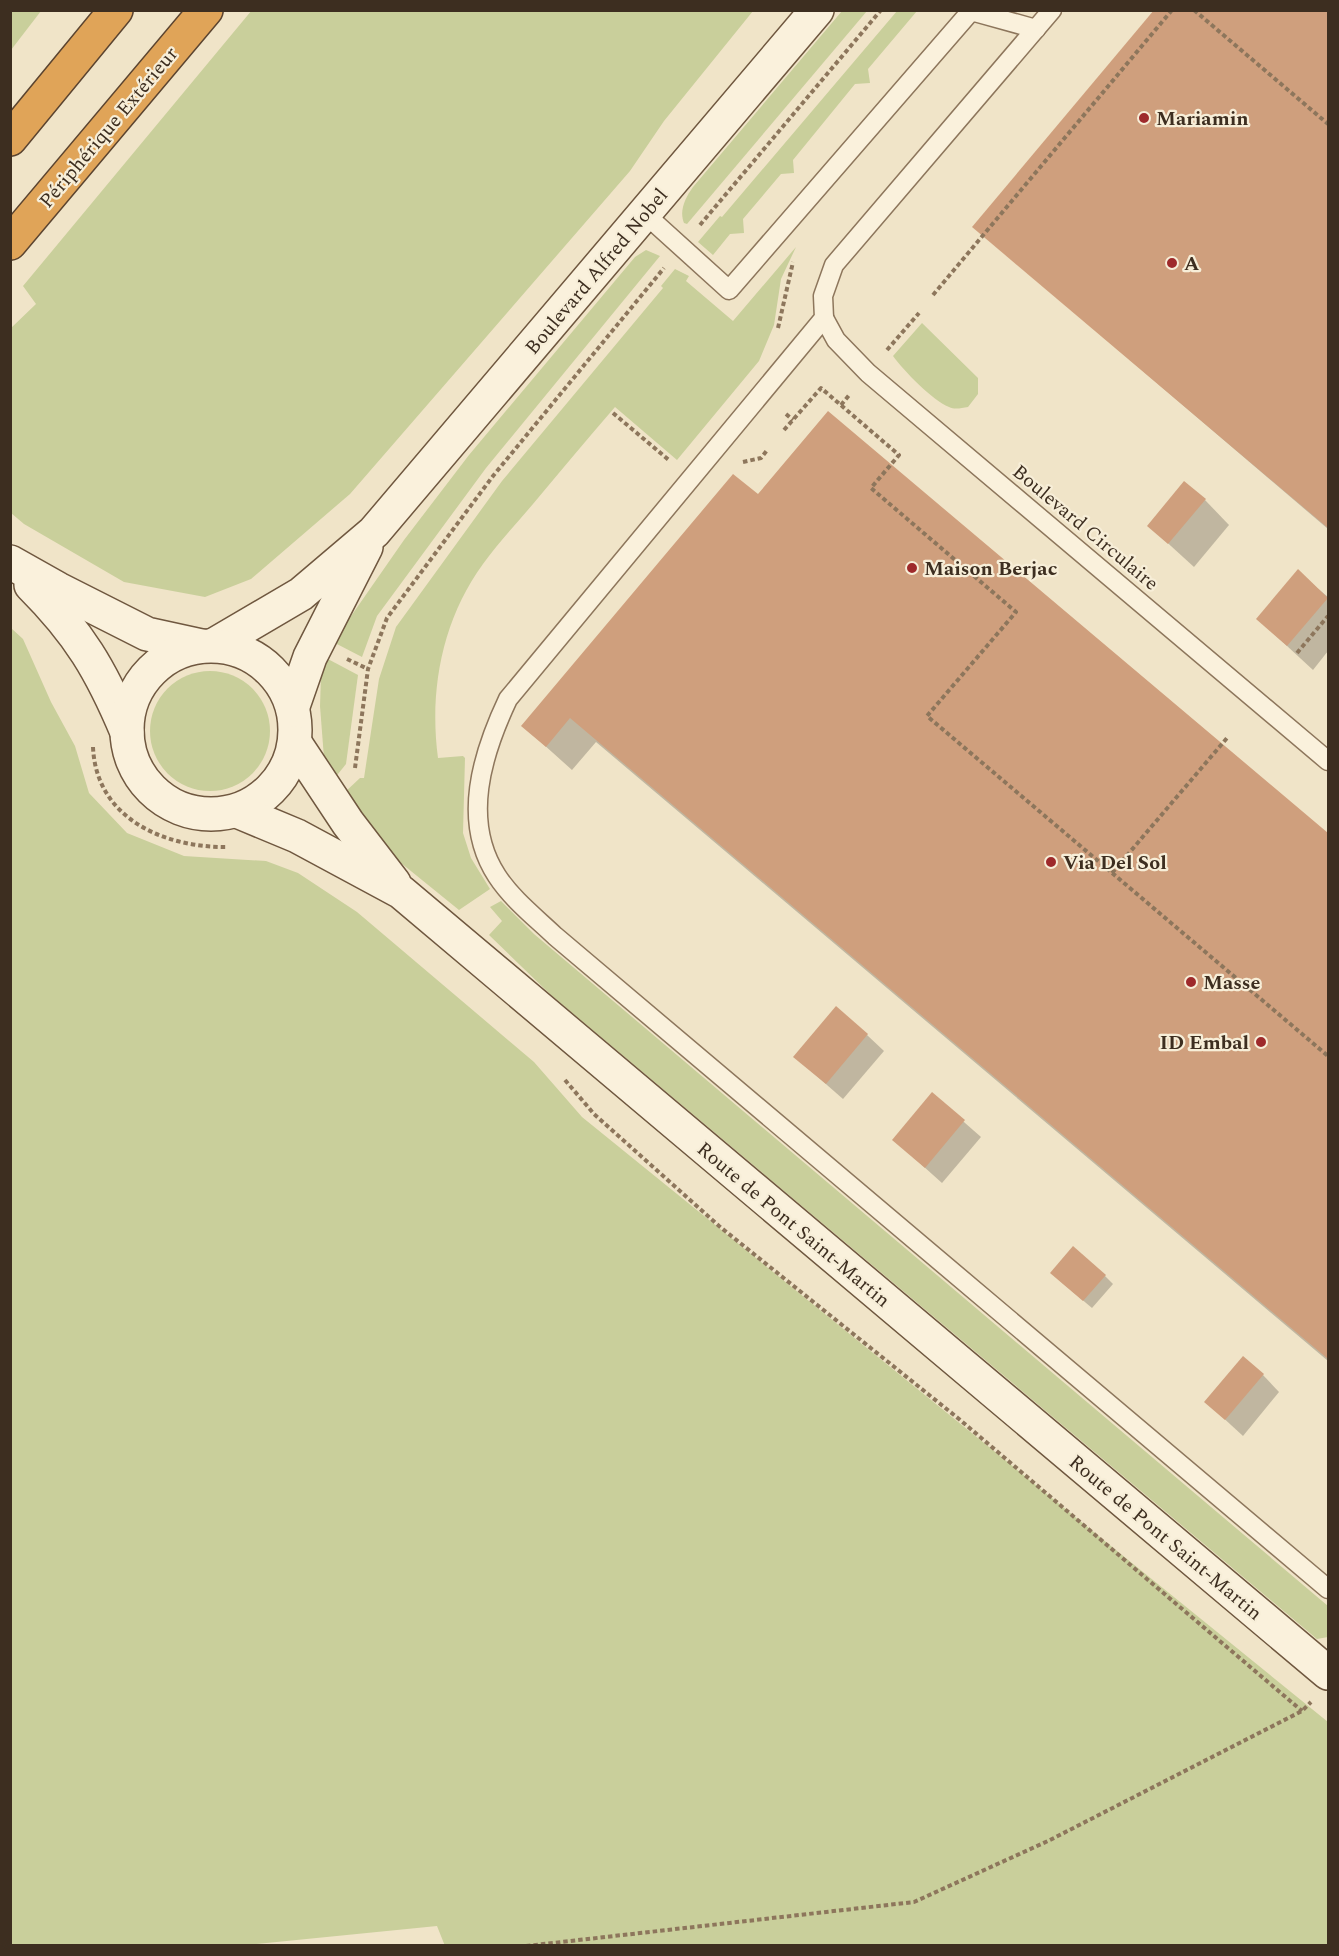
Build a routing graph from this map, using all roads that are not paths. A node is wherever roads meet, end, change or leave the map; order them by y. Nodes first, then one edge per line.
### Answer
1 (116, 10) edge
2 (206, 10) edge
3 (817, 10) edge
4 (1052, 10) edge
5 (1036, 29) junction
6 (10, 139) edge
7 (645, 214) junction
8 (10, 243) edge
9 (824, 318) junction
10 (374, 532) junction
11 (10, 563) edge
12 (208, 646) junction
13 (293, 706) junction
14 (127, 732) junction
15 (295, 743) junction
16 (1329, 761) edge
17 (237, 811) junction
18 (401, 892) junction
19 (1329, 1589) edge
20 (1322, 1685) edge

1 - 6 highway
2 - 8 highway, Périphérique Extérieur
3 - 7 main road, Boulevard Alfred Nobel
4 - 5 lane
5 - 7 lane
5 - 9 lane
7 - 10 main road, Boulevard Alfred Nobel
9 - 16 lane, Boulevard Circulaire
9 - 19 lane
10 - 12 main road, Boulevard Alfred Nobel
10 - 13 main road, Boulevard Alfred Nobel
11 - 12 main road
11 - 14 main road
12 - 13 main road
12 - 14 main road
13 - 15 main road
14 - 17 main road
15 - 17 main road
15 - 18 main road
17 - 18 main road, Route de Pont Saint-Martin
18 - 20 main road, Route de Pont Saint-Martin

